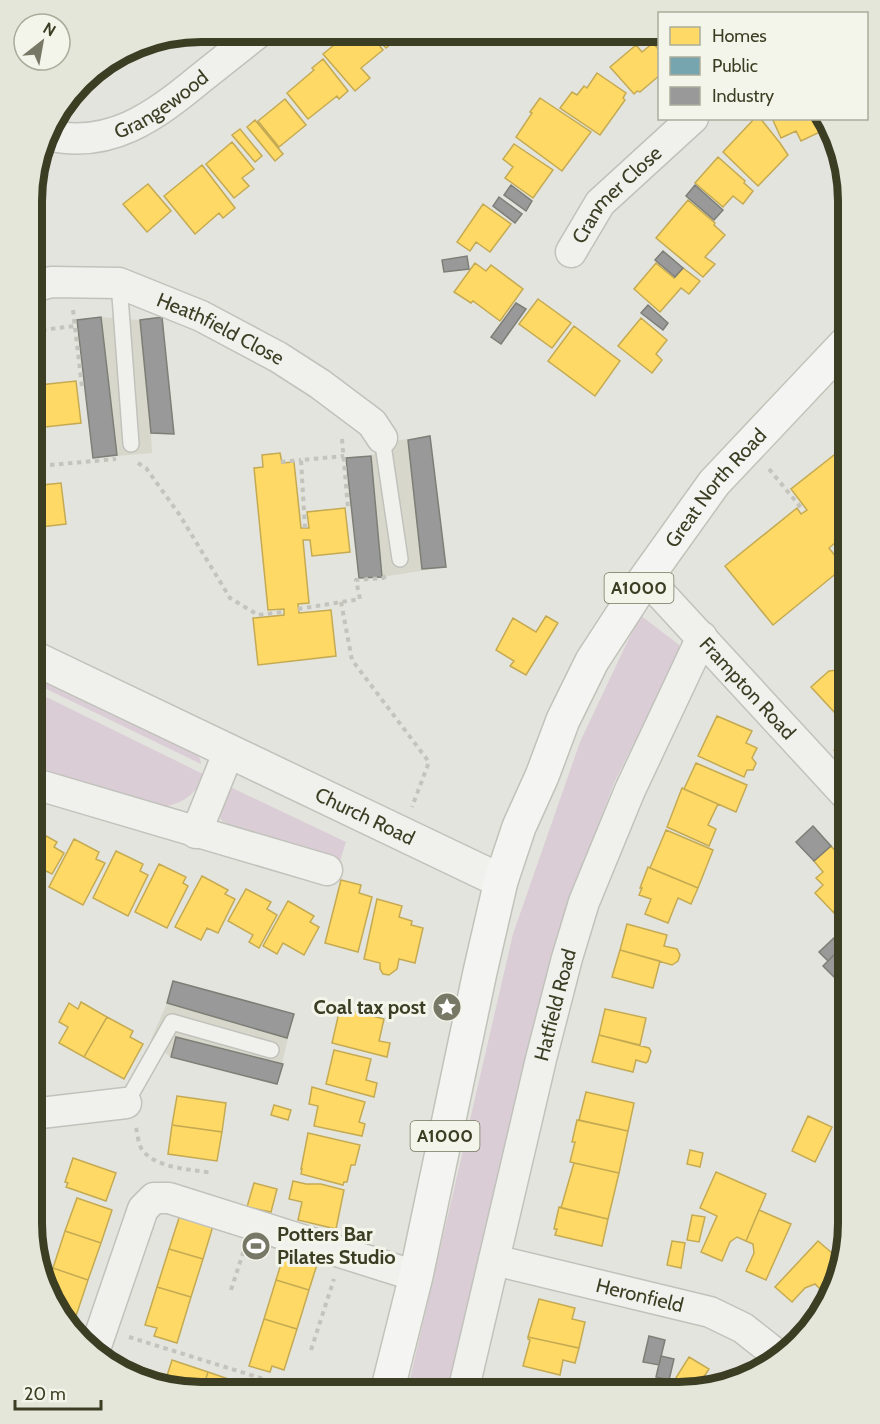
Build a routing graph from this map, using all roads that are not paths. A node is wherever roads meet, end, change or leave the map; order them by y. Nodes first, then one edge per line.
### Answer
1 (246, 42) edge
2 (691, 120) edge
3 (56, 136) edge
4 (572, 252) dead end
5 (119, 283) junction
6 (42, 284) edge
7 (838, 352) edge
8 (382, 438) joint
9 (130, 451) road end
10 (400, 559) road end
11 (646, 578) junction
12 (702, 637) junction
13 (42, 662) edge
14 (229, 751) junction
15 (42, 786) edge
16 (838, 786) edge
17 (196, 833) junction
18 (327, 870) dead end
19 (501, 881) junction
20 (271, 1050) dead end
21 (126, 1103) joint
22 (42, 1113) edge
23 (494, 1260) junction
24 (416, 1276) junction
25 (98, 1341) edge
26 (773, 1351) edge
27 (390, 1382) edge
28 (466, 1382) edge

1 - 3 street, Grangewood
2 - 4 street, Cranmer Close
5 - 6 street, Heathfield Close
5 - 8 street, Heathfield Close
5 - 9 lane
7 - 11 main road, Great North Road / A1000
8 - 10 lane
11 - 12 street, Frampton Road
11 - 19 main road, Great North Road / A1000
12 - 16 street, Frampton Road
12 - 23 street, Hatfield Road
13 - 14 street, Church Road
14 - 17 street
14 - 19 street, Church Road
15 - 17 street
17 - 18 street
19 - 24 main road, A1000
20 - 21 lane
21 - 22 street
23 - 26 street, Heronfield
23 - 28 street, Hatfield Road
24 - 25 street
24 - 27 main road, A1000

